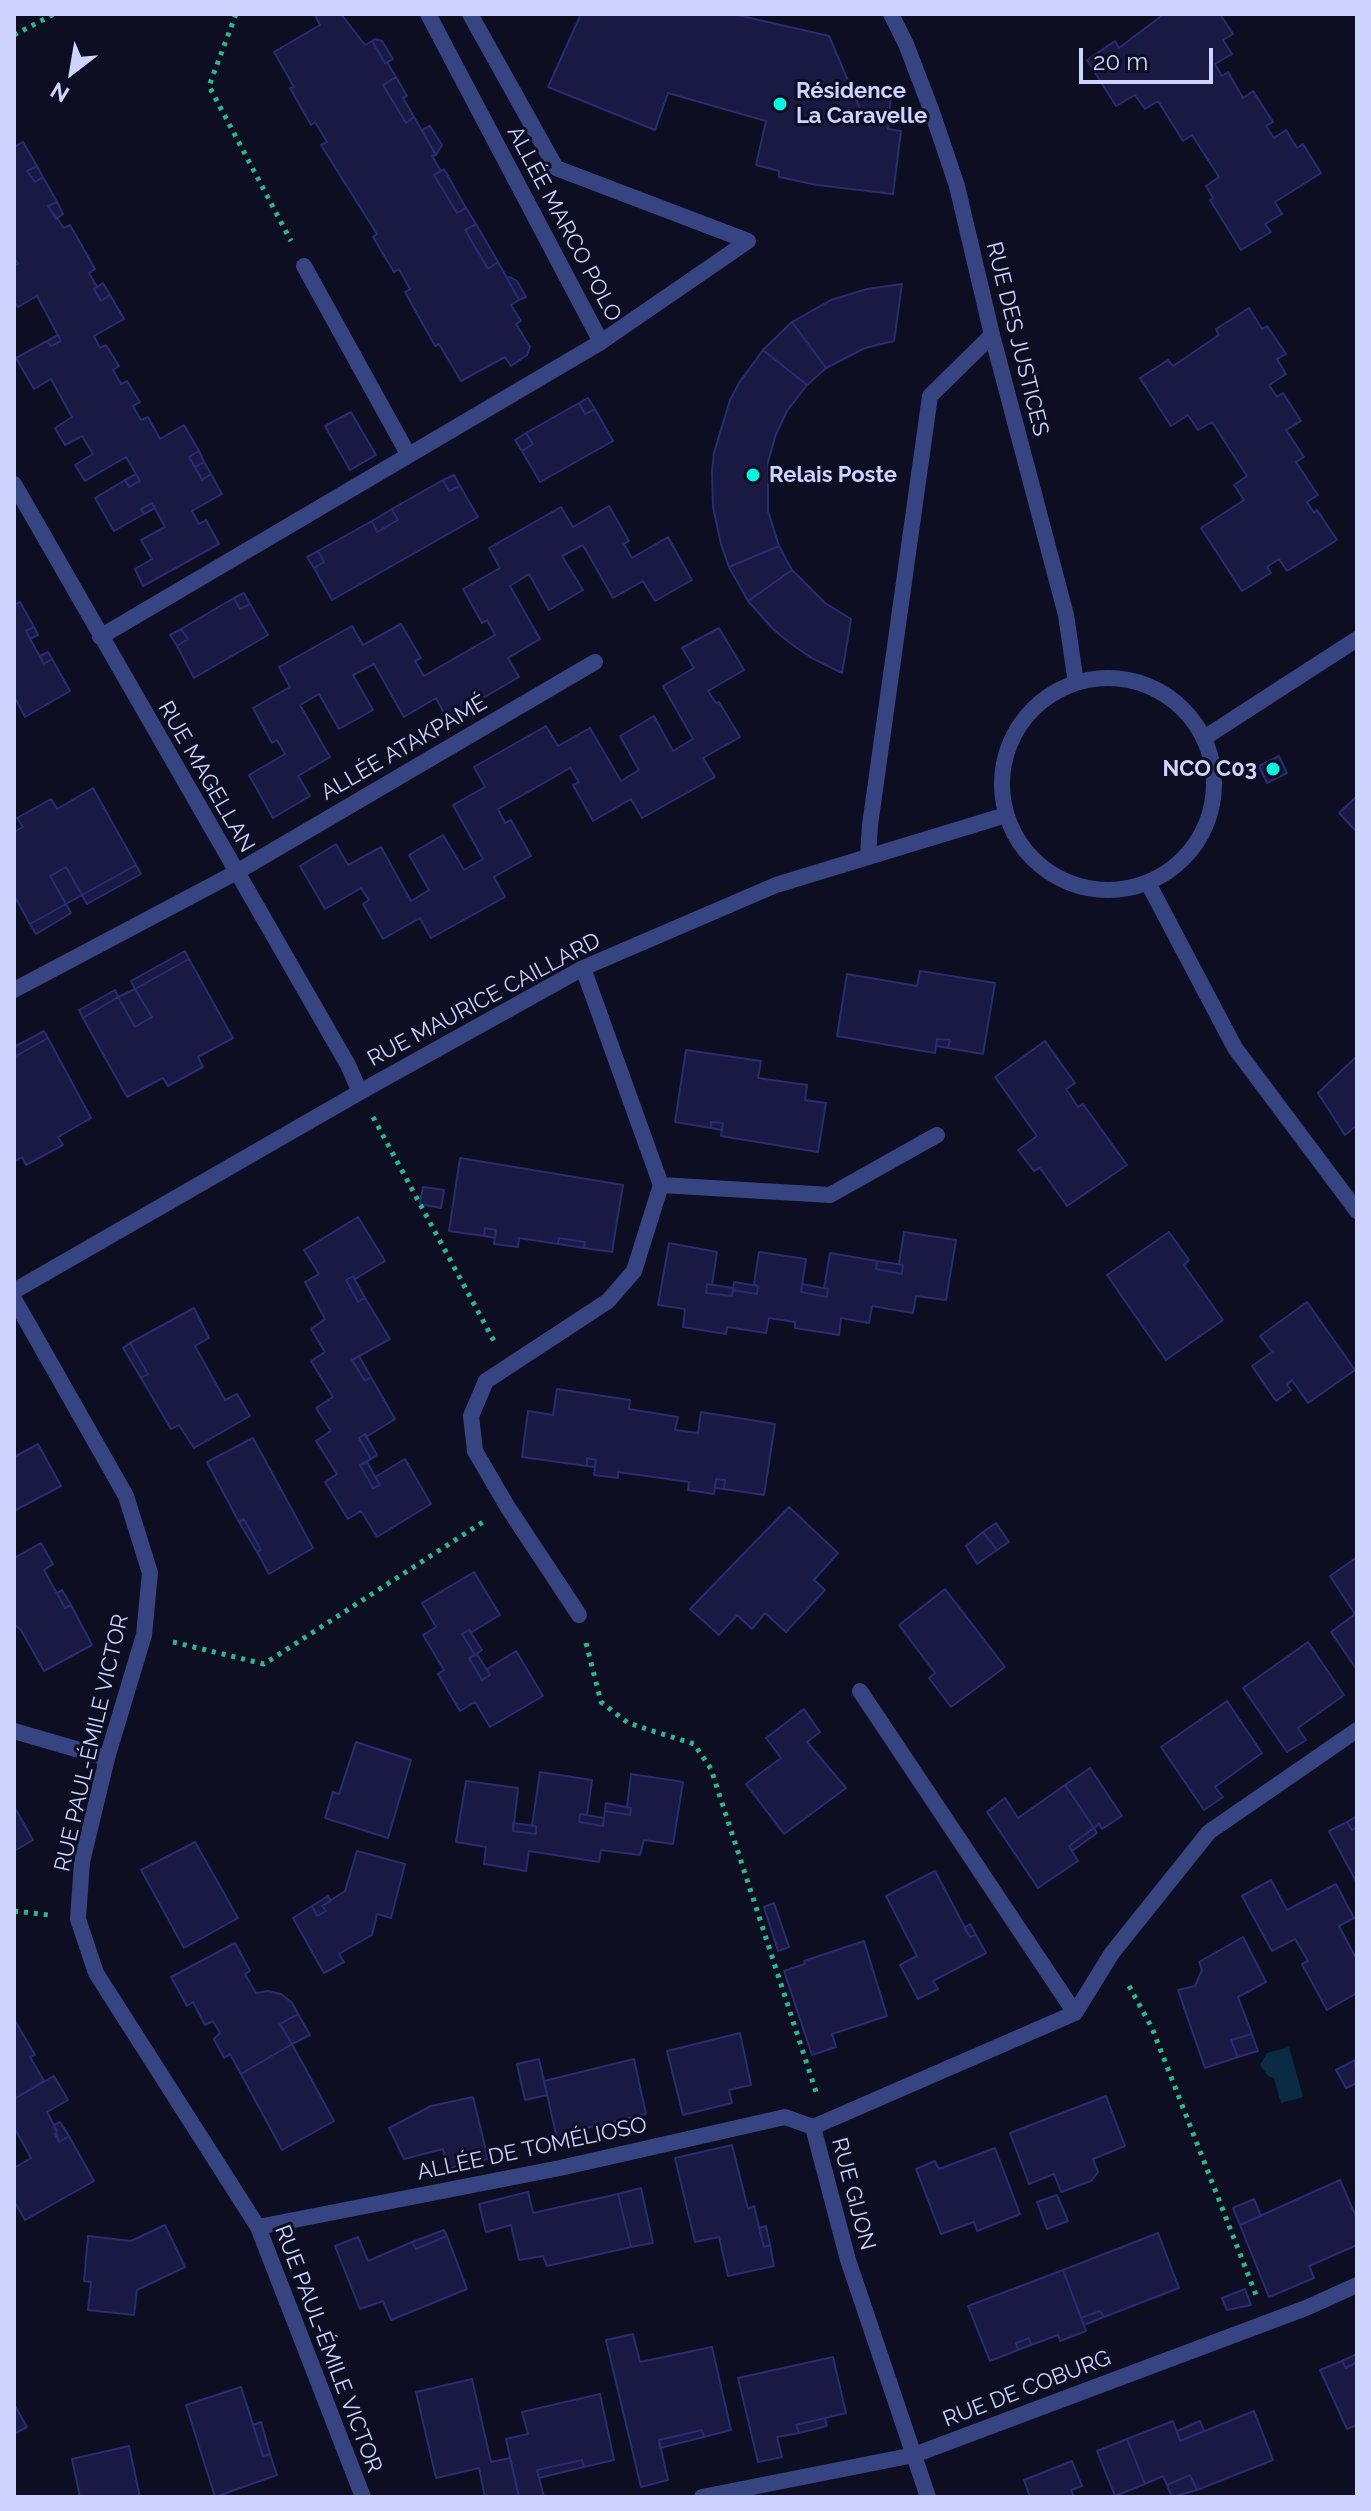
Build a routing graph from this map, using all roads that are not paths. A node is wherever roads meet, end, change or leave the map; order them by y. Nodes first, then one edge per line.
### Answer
1 (428, 14) edge
2 (470, 14) edge
3 (891, 14) edge
4 (304, 266) road end
5 (992, 335) junction
6 (601, 342) junction
7 (408, 454) junction
8 (14, 484) edge
9 (100, 637) junction
10 (1357, 639) edge
11 (595, 662) dead end
12 (1076, 683) junction
13 (1204, 738) junction
14 (1006, 815) junction
15 (868, 857) junction
16 (235, 873) junction
17 (1148, 883) junction
18 (583, 968) junction
19 (14, 990) edge
20 (360, 1092) junction
21 (937, 1135) dead end
22 (661, 1185) junction
23 (1357, 1211) edge
24 (14, 1291) edge
25 (14, 1299) edge
26 (579, 1615) road end
27 (860, 1691) dead end
28 (1357, 1730) edge
29 (14, 1731) edge
30 (107, 1758) junction
31 (1075, 2013) junction
32 (819, 2125) junction
33 (258, 2227) junction
34 (1357, 2285) edge
35 (914, 2455) junction
36 (363, 2497) edge
37 (702, 2497) edge
38 (928, 2497) edge

1 - 6 street, ALLÉE MARCO POLO
2 - 6 street
3 - 5 street, RUE DES JUSTICES
4 - 7 street
5 - 12 street, RUE DES JUSTICES
5 - 15 street
6 - 7 street, ALLÉE MARCO POLO
7 - 9 street, ALLÉE MARCO POLO
8 - 9 street, RUE MAGELLAN
9 - 16 street, RUE MAGELLAN
10 - 13 street
11 - 16 street, ALLÉE ATAKPAMÉ
12 - 13 street
12 - 14 street
13 - 17 street
14 - 15 street, RUE MAURICE CAILLARD
14 - 17 street
15 - 18 street, RUE MAURICE CAILLARD
16 - 19 street, ALLÉE ATAKPAMÉ
16 - 20 street, RUE MAGELLAN
17 - 23 street
18 - 20 street, RUE MAURICE CAILLARD
18 - 22 street
20 - 24 street, RUE MAURICE CAILLARD
21 - 22 street
22 - 26 street
25 - 30 street, RUE PAUL-ÉMILE VICTOR
27 - 31 street
28 - 31 street
29 - 30 street
30 - 33 street, RUE PAUL-ÉMILE VICTOR
31 - 32 street, RUE GIJON
32 - 33 street, ALLÉE DE TOMÉLIOSO
32 - 35 street, RUE GIJON
33 - 36 street, RUE PAUL-ÉMILE VICTOR
34 - 35 street, RUE DE COBURG
35 - 37 street, RUE DE COBURG
35 - 38 street, RUE GIJON

